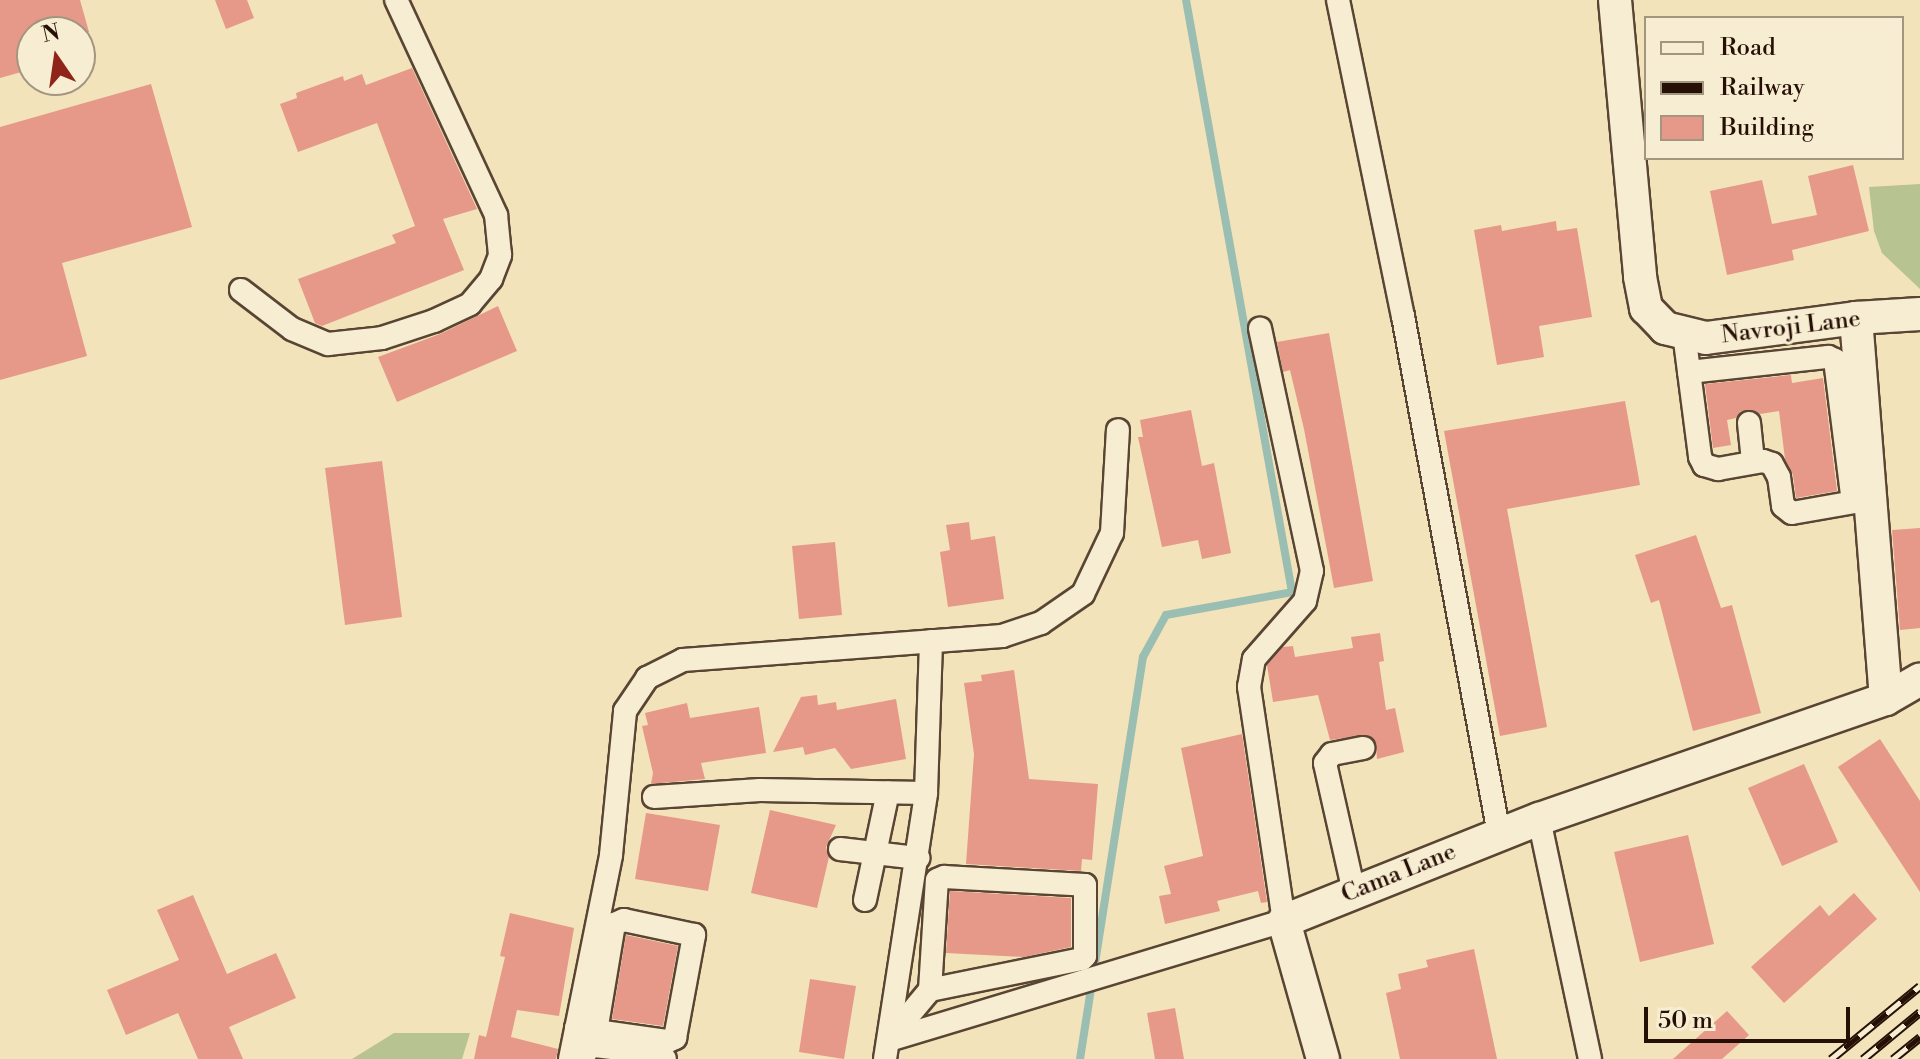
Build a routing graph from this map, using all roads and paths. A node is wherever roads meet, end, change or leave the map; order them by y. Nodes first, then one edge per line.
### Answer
1 (396, 0) edge
2 (1338, 0) edge
3 (1615, 0) edge
4 (241, 290) dead end
5 (1920, 314) edge
6 (1856, 318) junction
7 (1260, 329) dead end
8 (1684, 333) junction
9 (1689, 372) junction
10 (1749, 423) dead end
11 (1118, 430) dead end
12 (1753, 462) junction
13 (1862, 500) junction
14 (931, 641) junction
15 (1920, 679) edge
16 (1886, 699) junction
17 (1363, 748) dead end
18 (888, 792) junction
19 (926, 793) junction
20 (654, 797) dead end
21 (1539, 819) junction
22 (1499, 834) junction
23 (840, 849) dead end
24 (875, 853) junction
25 (918, 858) junction
26 (1354, 892) junction
27 (865, 900) dead end
28 (1284, 921) junction
29 (930, 990) junction
30 (586, 1029) junction
31 (887, 1050) edge
32 (570, 1059) edge
33 (582, 1059) edge
34 (665, 1059) edge
35 (1323, 1059) edge
36 (1590, 1059) edge

1 - 4 street
2 - 22 street
3 - 8 street, Navroji Lane
5 - 6 street, Navroji Lane
6 - 8 street, Navroji Lane
6 - 13 street
7 - 28 street
8 - 9 street
9 - 12 street
9 - 13 street
10 - 12 street
11 - 14 street
12 - 13 street
13 - 16 street
14 - 19 street
14 - 30 street
15 - 16 street, Cama Lane
16 - 21 street, Cama Lane
17 - 26 street
18 - 19 street
18 - 20 street
18 - 24 street
19 - 25 street
21 - 22 street, Cama Lane
21 - 36 street
22 - 26 street, Cama Lane
23 - 24 street
24 - 25 street
24 - 27 street
25 - 31 street
26 - 28 street, Cama Lane
28 - 31 street, Cama Lane
28 - 35 street
29 - 29 street
29 - 31 street
30 - 30 street
30 - 32 street
33 - 34 street

